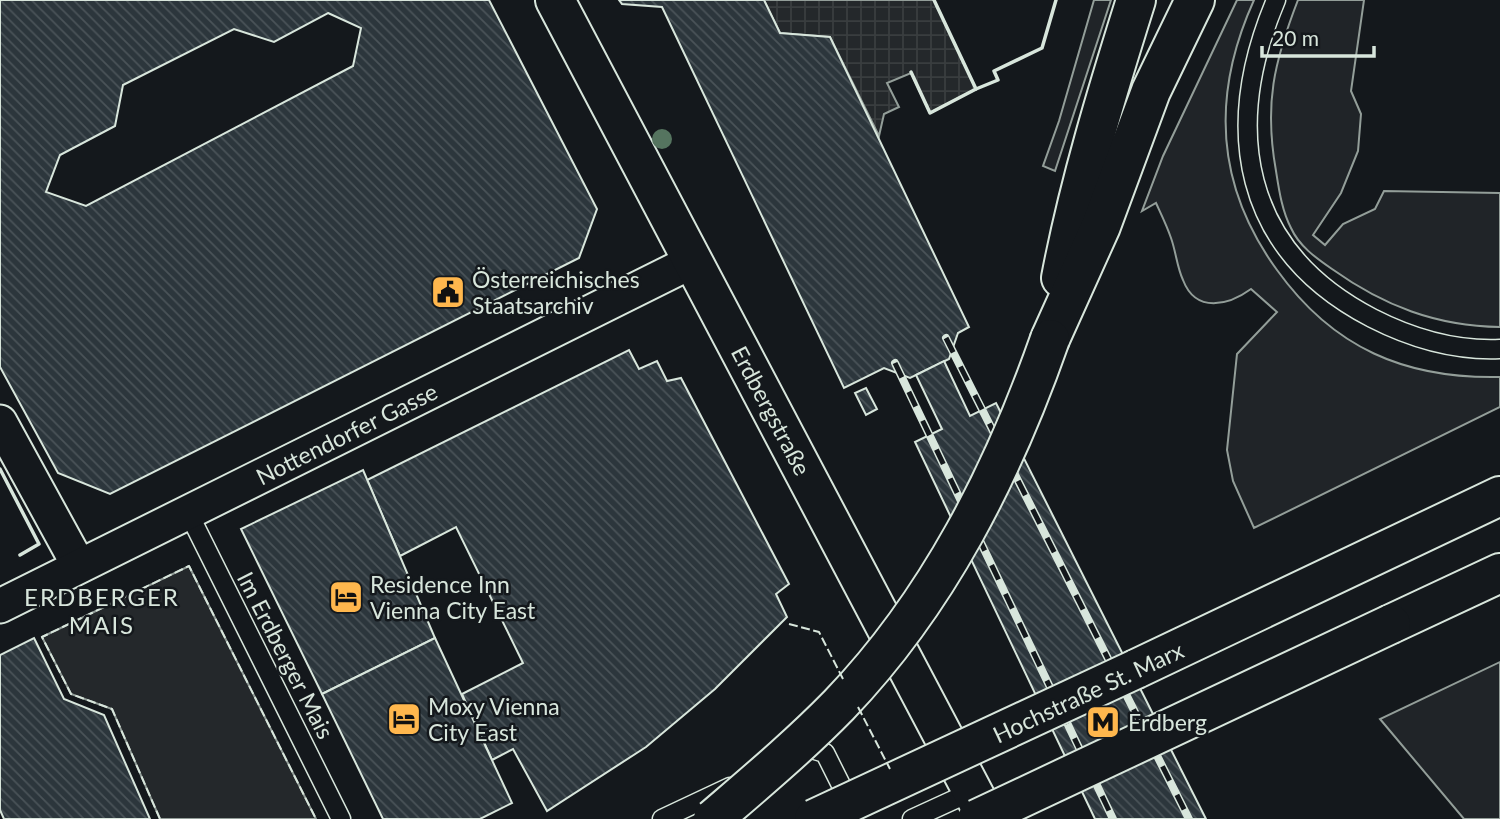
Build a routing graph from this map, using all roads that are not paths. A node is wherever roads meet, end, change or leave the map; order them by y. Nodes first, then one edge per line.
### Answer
1 (555, 0) edge
2 (1136, 0) edge
3 (1195, 0) edge
4 (1276, 0) edge
5 (1087, 221) junction
6 (693, 261) junction
7 (1500, 349) edge
8 (0, 422) edge
9 (1500, 496) edge
10 (188, 512) junction
11 (79, 566) junction
12 (1500, 573) edge
13 (0, 606) edge
14 (979, 810) edge
15 (913, 818) edge
16 (341, 819) edge
17 (662, 819) edge
18 (713, 819) edge
19 (814, 819) edge
20 (858, 819) edge

1 - 6 main road, Erdbergstraße
2 - 5 main road
3 - 5 main road
4 - 7 lane
5 - 18 main road, bridge
6 - 10 street, Nottendorfer Gasse
6 - 14 main road, Erdbergstraße
8 - 11 street
9 - 19 main road, Hochstraße St. Marx, bridge
10 - 11 street, Nottendorfer Gasse
10 - 16 lane, Im Erdberger Mais
11 - 13 street, Nottendorfer Gasse
12 - 14 main road, bridge
14 - 15 lane
17 - 20 lane

